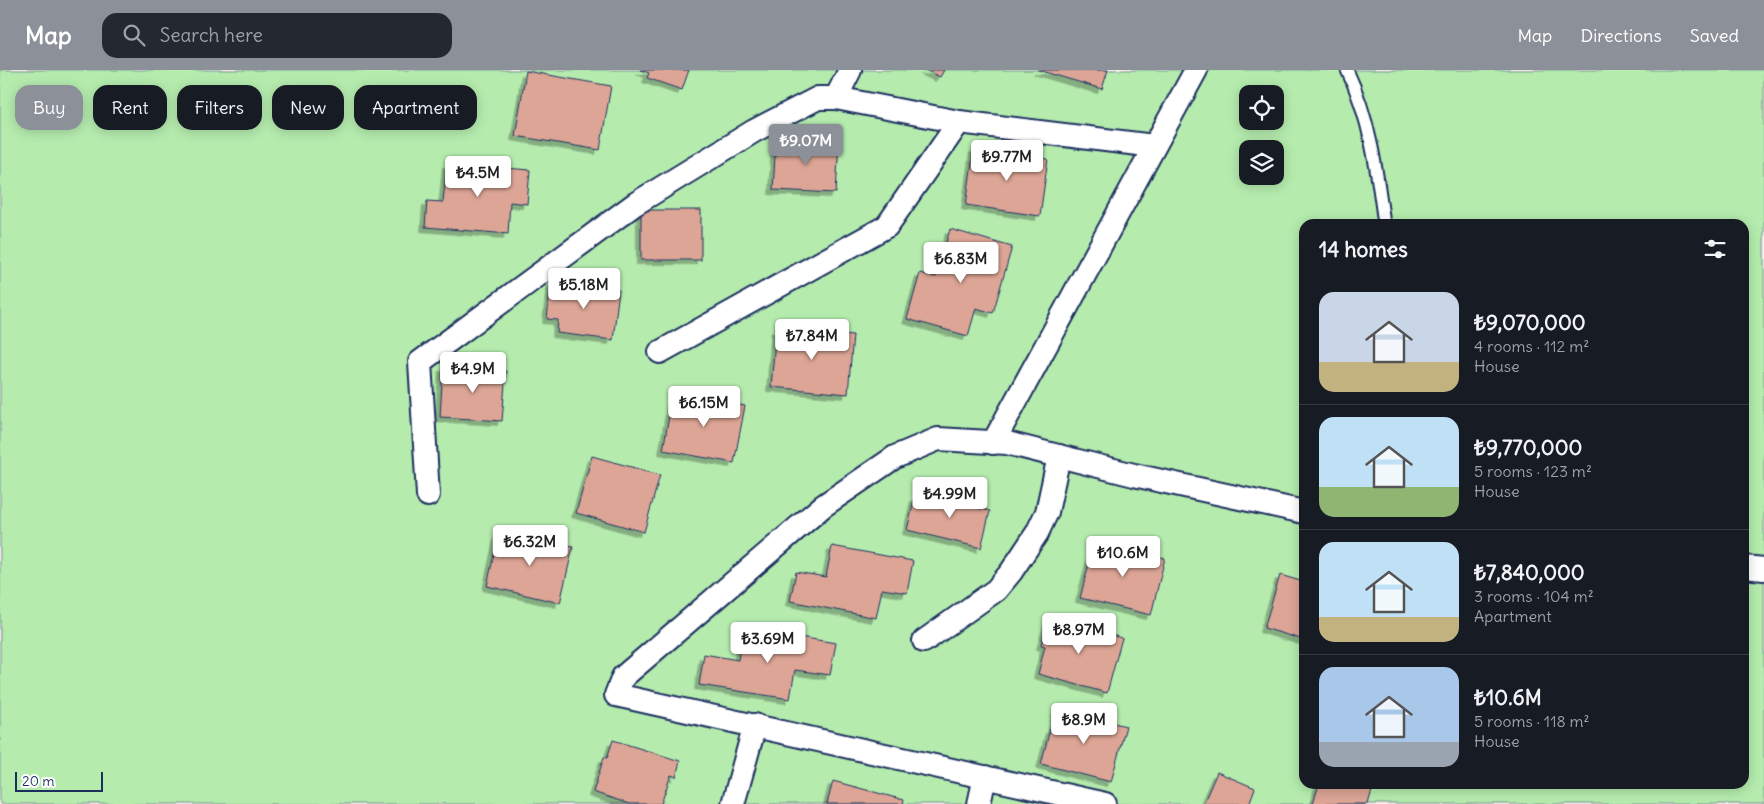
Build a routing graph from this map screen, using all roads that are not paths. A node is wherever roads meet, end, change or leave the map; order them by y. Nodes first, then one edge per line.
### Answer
1 (850, 70) edge
2 (1196, 70) edge
3 (1347, 70) edge
4 (836, 98) junction
5 (959, 122) junction
6 (1154, 146) junction
7 (1383, 219) edge
8 (660, 352) dead end
9 (993, 443) junction
10 (1059, 456) junction
11 (428, 495) dead end
12 (1299, 511) edge
13 (1749, 567) edge
14 (1764, 568) edge
15 (924, 641) dead end
16 (755, 726) junction
17 (985, 777) junction
18 (733, 804) edge
19 (979, 804) edge
20 (1105, 804) edge

1 - 4 street
2 - 6 street
3 - 7 lane
4 - 5 street
4 - 11 street
5 - 6 street
5 - 8 street
6 - 9 street
9 - 10 street
9 - 16 street
10 - 12 street
10 - 15 street
13 - 14 street
16 - 17 street
16 - 18 street
17 - 19 street
17 - 20 street

